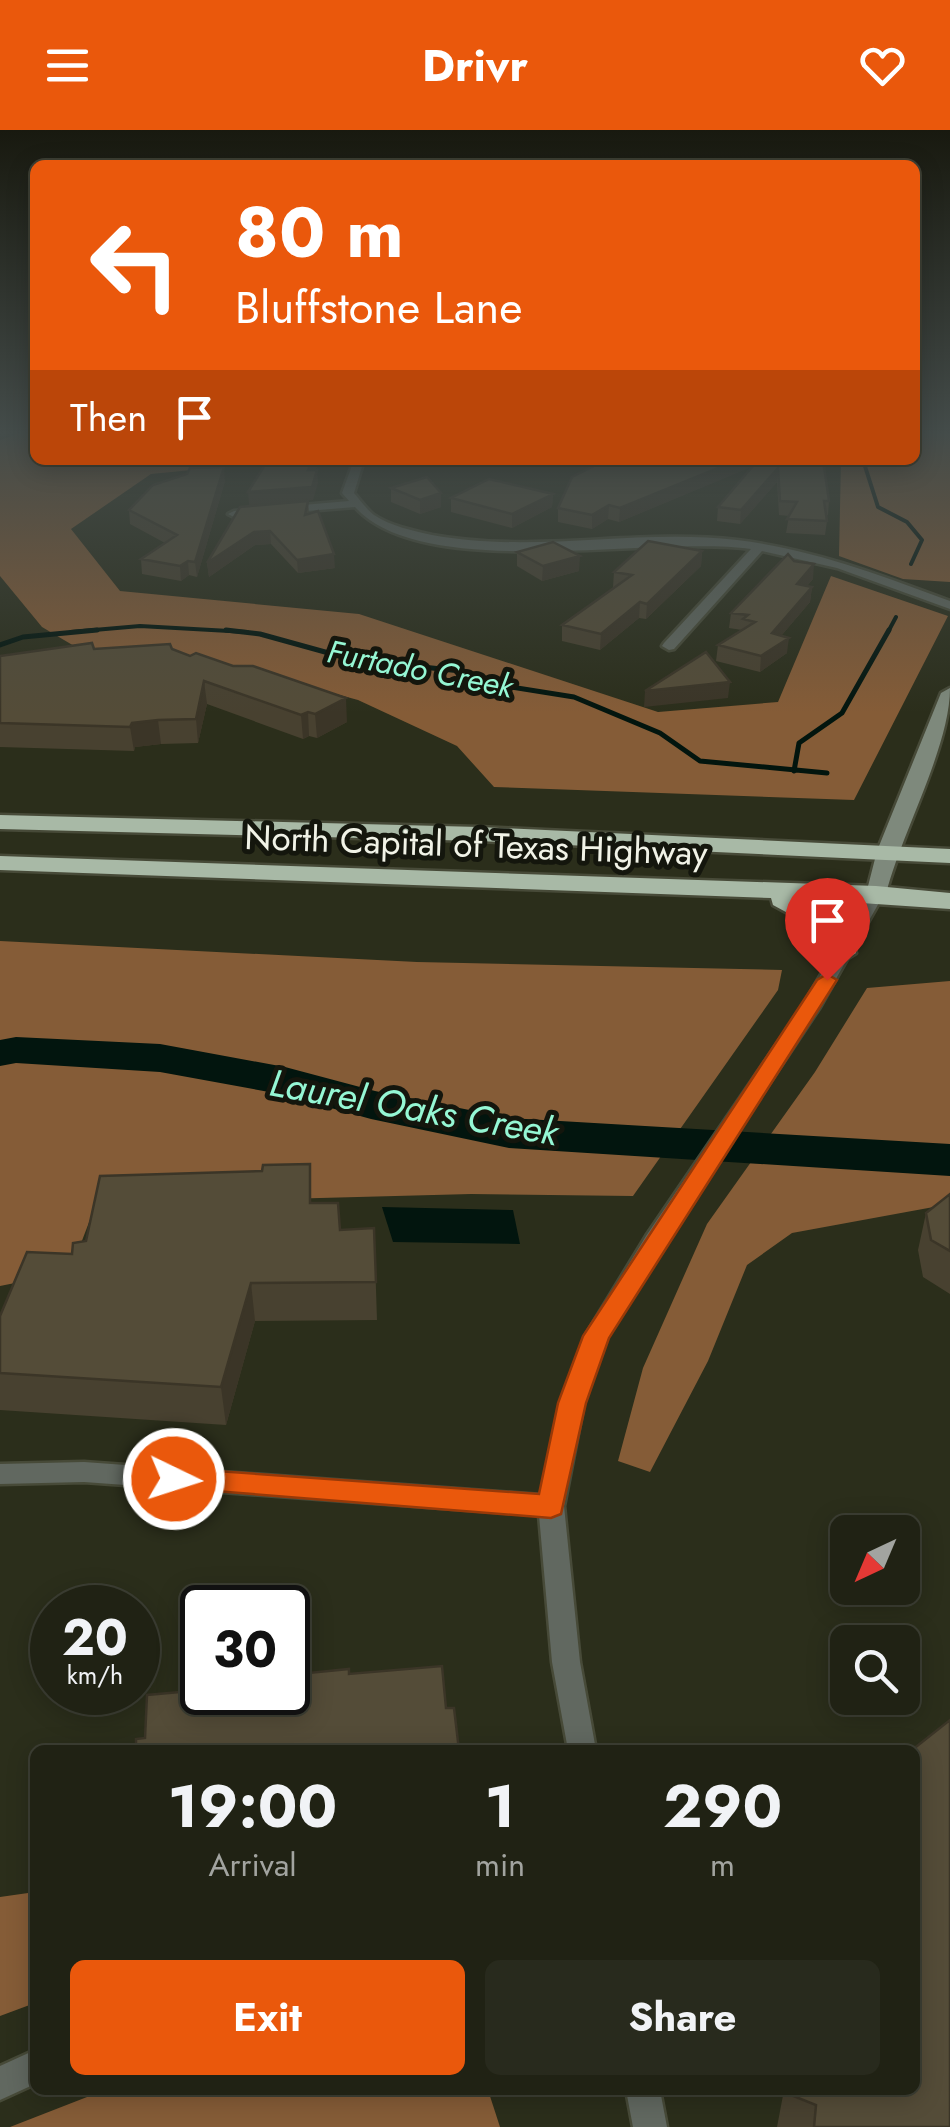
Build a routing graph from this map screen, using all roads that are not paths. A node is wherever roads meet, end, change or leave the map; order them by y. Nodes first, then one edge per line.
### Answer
1 (393, 527) edge
2 (758, 546) junction
3 (950, 606) edge
4 (669, 646) dead end
5 (950, 692) edge
6 (0, 822) edge
7 (887, 852) junction
8 (950, 856) edge
9 (0, 863) edge
10 (740, 890) junction
11 (876, 894) junction
12 (950, 901) edge
13 (844, 953) junction
14 (0, 1474) edge
15 (551, 1506) junction
16 (581, 1745) edge
17 (30, 2069) edge
18 (0, 2083) edge
19 (644, 2095) edge
20 (650, 2127) edge

1 - 2 street
2 - 3 street
2 - 4 street
5 - 7 main road
6 - 7 highway, North Capital of Texas Highway
7 - 8 highway, North Capital of Texas Highway
7 - 11 main road
9 - 10 highway, North Capital of Texas Highway
10 - 11 highway, North Capital of Texas Highway
10 - 13 highway
11 - 12 highway, North Capital of Texas Highway
11 - 13 street
13 - 15 street
14 - 15 street
15 - 16 street
17 - 18 street
19 - 20 street

